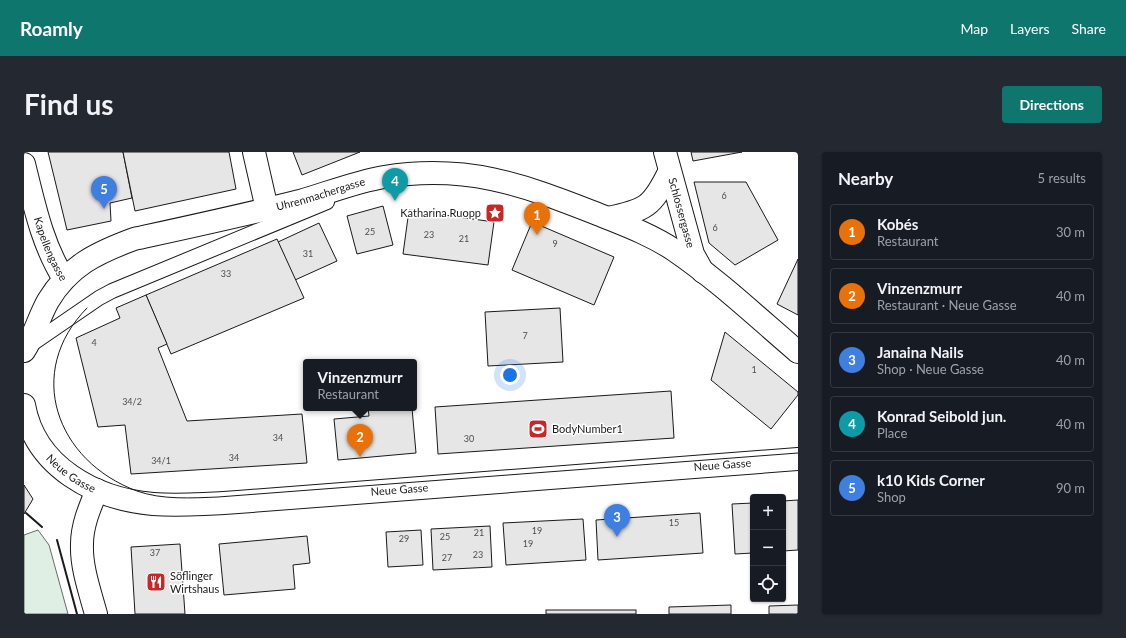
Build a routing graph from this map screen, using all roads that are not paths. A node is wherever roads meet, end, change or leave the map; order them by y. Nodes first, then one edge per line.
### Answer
1 (254, 152) edge
2 (667, 162) edge
3 (24, 164) edge
4 (267, 209) junction
5 (608, 218) junction
6 (695, 266) junction
7 (64, 279) junction
8 (798, 352) edge
9 (25, 353) edge
10 (798, 362) edge
11 (24, 405) edge
12 (30, 437) edge
13 (798, 454) edge
14 (798, 459) edge
15 (773, 460) junction
16 (97, 490) junction
17 (96, 614) edge

1 - 4 street
2 - 5 street
2 - 6 street, Schlossergasse
3 - 7 street, Kapellengasse
4 - 5 street, Uhrenmachergasse
4 - 7 street, Uhrenmachergasse
5 - 6 street, Uhrenmachergasse
6 - 8 street, Schlossergasse
7 - 9 street, Kapellengasse
9 - 10 lane
11 - 12 street
12 - 16 street, Neue Gasse
13 - 15 street
14 - 15 street, Neue Gasse
15 - 16 street, Neue Gasse
16 - 17 street

